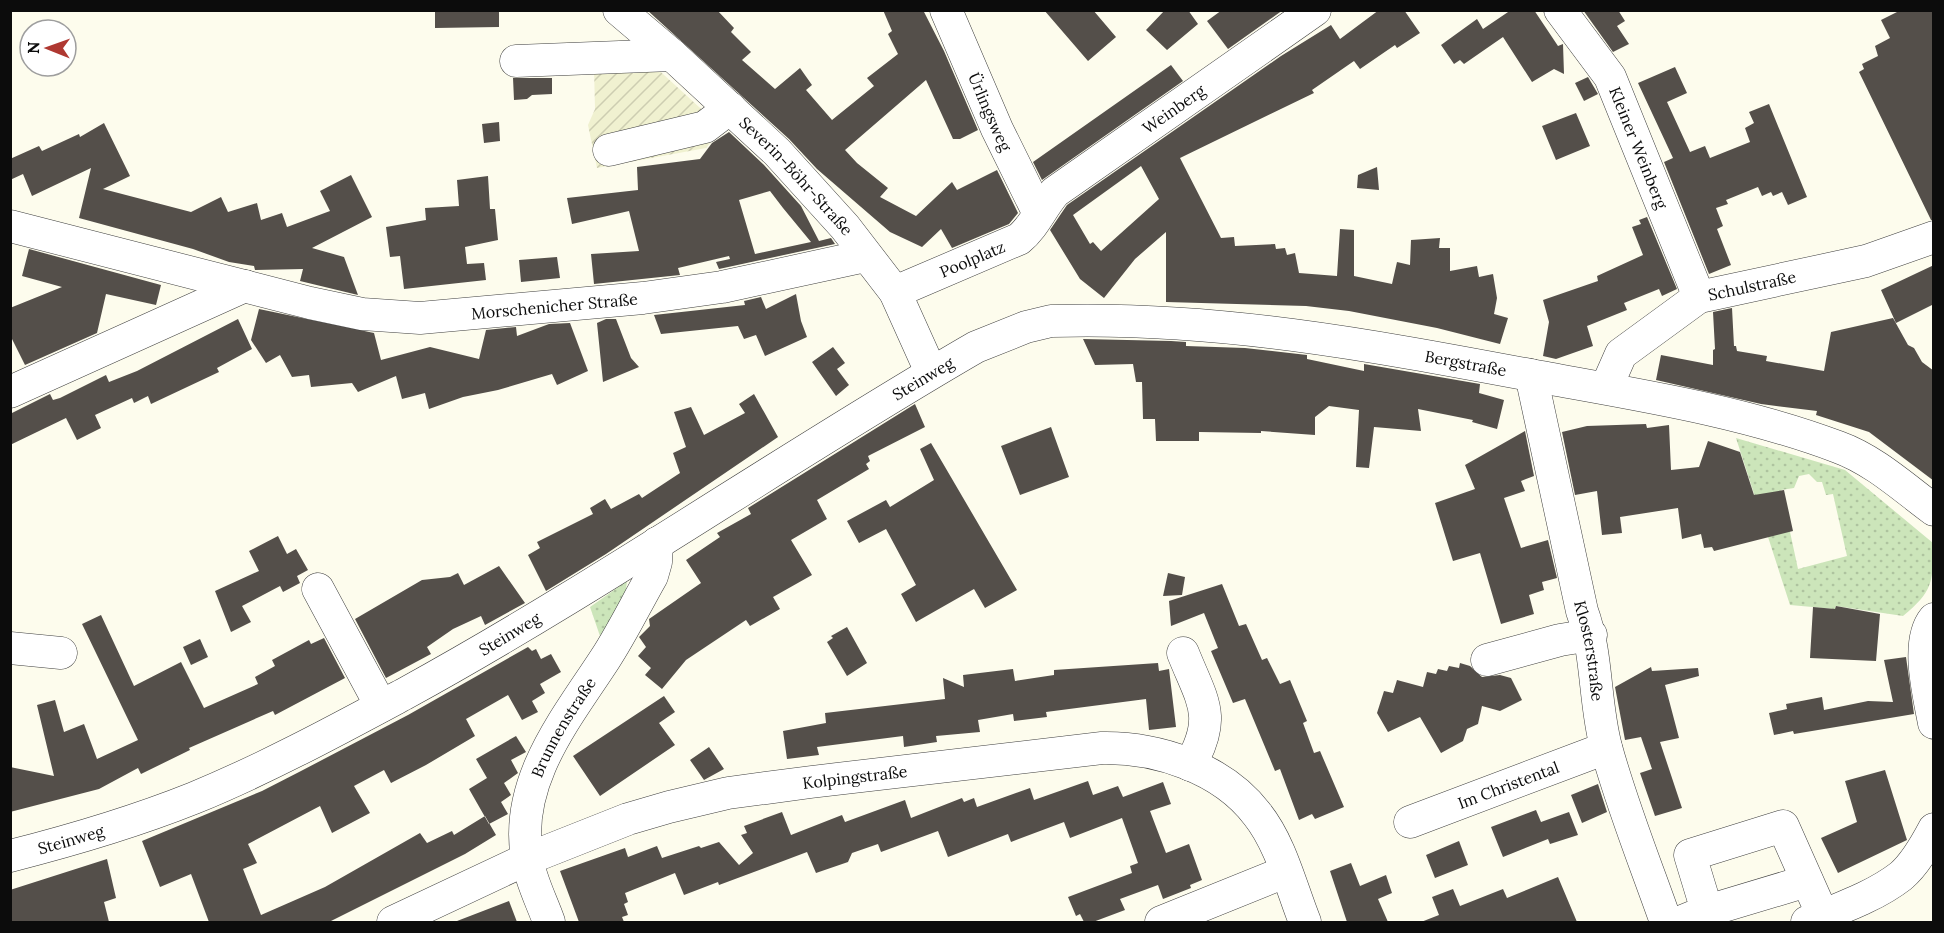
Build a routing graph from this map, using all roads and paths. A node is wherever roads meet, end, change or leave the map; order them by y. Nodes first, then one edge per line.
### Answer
1 (619, 10) edge
2 (946, 10) edge
3 (1315, 10) edge
4 (1560, 10) edge
5 (672, 55) junction
6 (516, 61) dead end
7 (730, 108) junction
8 (609, 150) dead end
9 (1038, 212) junction
10 (10, 226) edge
11 (1934, 237) edge
12 (865, 256) junction
13 (245, 286) junction
14 (895, 292) junction
15 (1699, 297) junction
16 (976, 347) joint
17 (931, 372) junction
18 (1531, 375) junction
19 (1606, 388) junction
20 (10, 392) edge
21 (1934, 510) edge
22 (657, 543) junction
23 (318, 589) dead end
24 (1934, 619) edge
25 (1591, 635) junction
26 (10, 648) edge
27 (61, 653) dead end
28 (1183, 654) dead end
29 (1487, 660) dead end
30 (381, 706) junction
31 (1934, 723) edge
32 (1606, 748) junction
33 (1190, 765) junction
34 (1410, 822) dead end
35 (1934, 830) edge
36 (10, 856) edge
37 (527, 859) junction
38 (1285, 872) junction
39 (1807, 881) junction
40 (1694, 917) edge
41 (1815, 919) edge
42 (393, 922) edge
43 (549, 922) edge
44 (1161, 922) edge
45 (1305, 922) edge
46 (1666, 922) edge

1 - 5 street, Severin-Böhr-Straße
2 - 9 street, Ürlingsweg
3 - 9 street, Weinberg
4 - 15 street, Kleiner Weinberg
5 - 6 street
5 - 7 street, Severin-Böhr-Straße
7 - 8 street
7 - 12 street, Severin-Böhr-Straße
9 - 14 street, Poolplatz
10 - 13 street, Morschenicher Straße
11 - 15 street, Schulstraße
12 - 13 street, Morschenicher Straße
12 - 14 street, Severin-Böhr-Straße
13 - 20 street
14 - 17 street, Severin-Böhr-Straße
15 - 19 street, Schulstraße
16 - 17 street, Steinweg
16 - 18 street, Bergstraße
17 - 22 street, Steinweg
18 - 19 street, Bergstraße
18 - 25 street, Klosterstraße
19 - 21 street, Bergstraße
22 - 30 street, Steinweg
22 - 37 street, Brunnenstraße
23 - 30 street
24 - 31 street
25 - 29 street
25 - 32 street, Klosterstraße
26 - 27 street
28 - 33 street
30 - 36 street, Steinweg
32 - 34 street, Im Christental
32 - 46 street, Klosterstraße
33 - 37 street, Kolpingstraße
33 - 38 street, Kolpingstraße
35 - 41 street
37 - 42 street, Kolpingstraße
37 - 43 street, Brunnenstraße
38 - 44 street
38 - 45 street, Kolpingstraße
39 - 40 street
39 - 40 street
39 - 41 street

